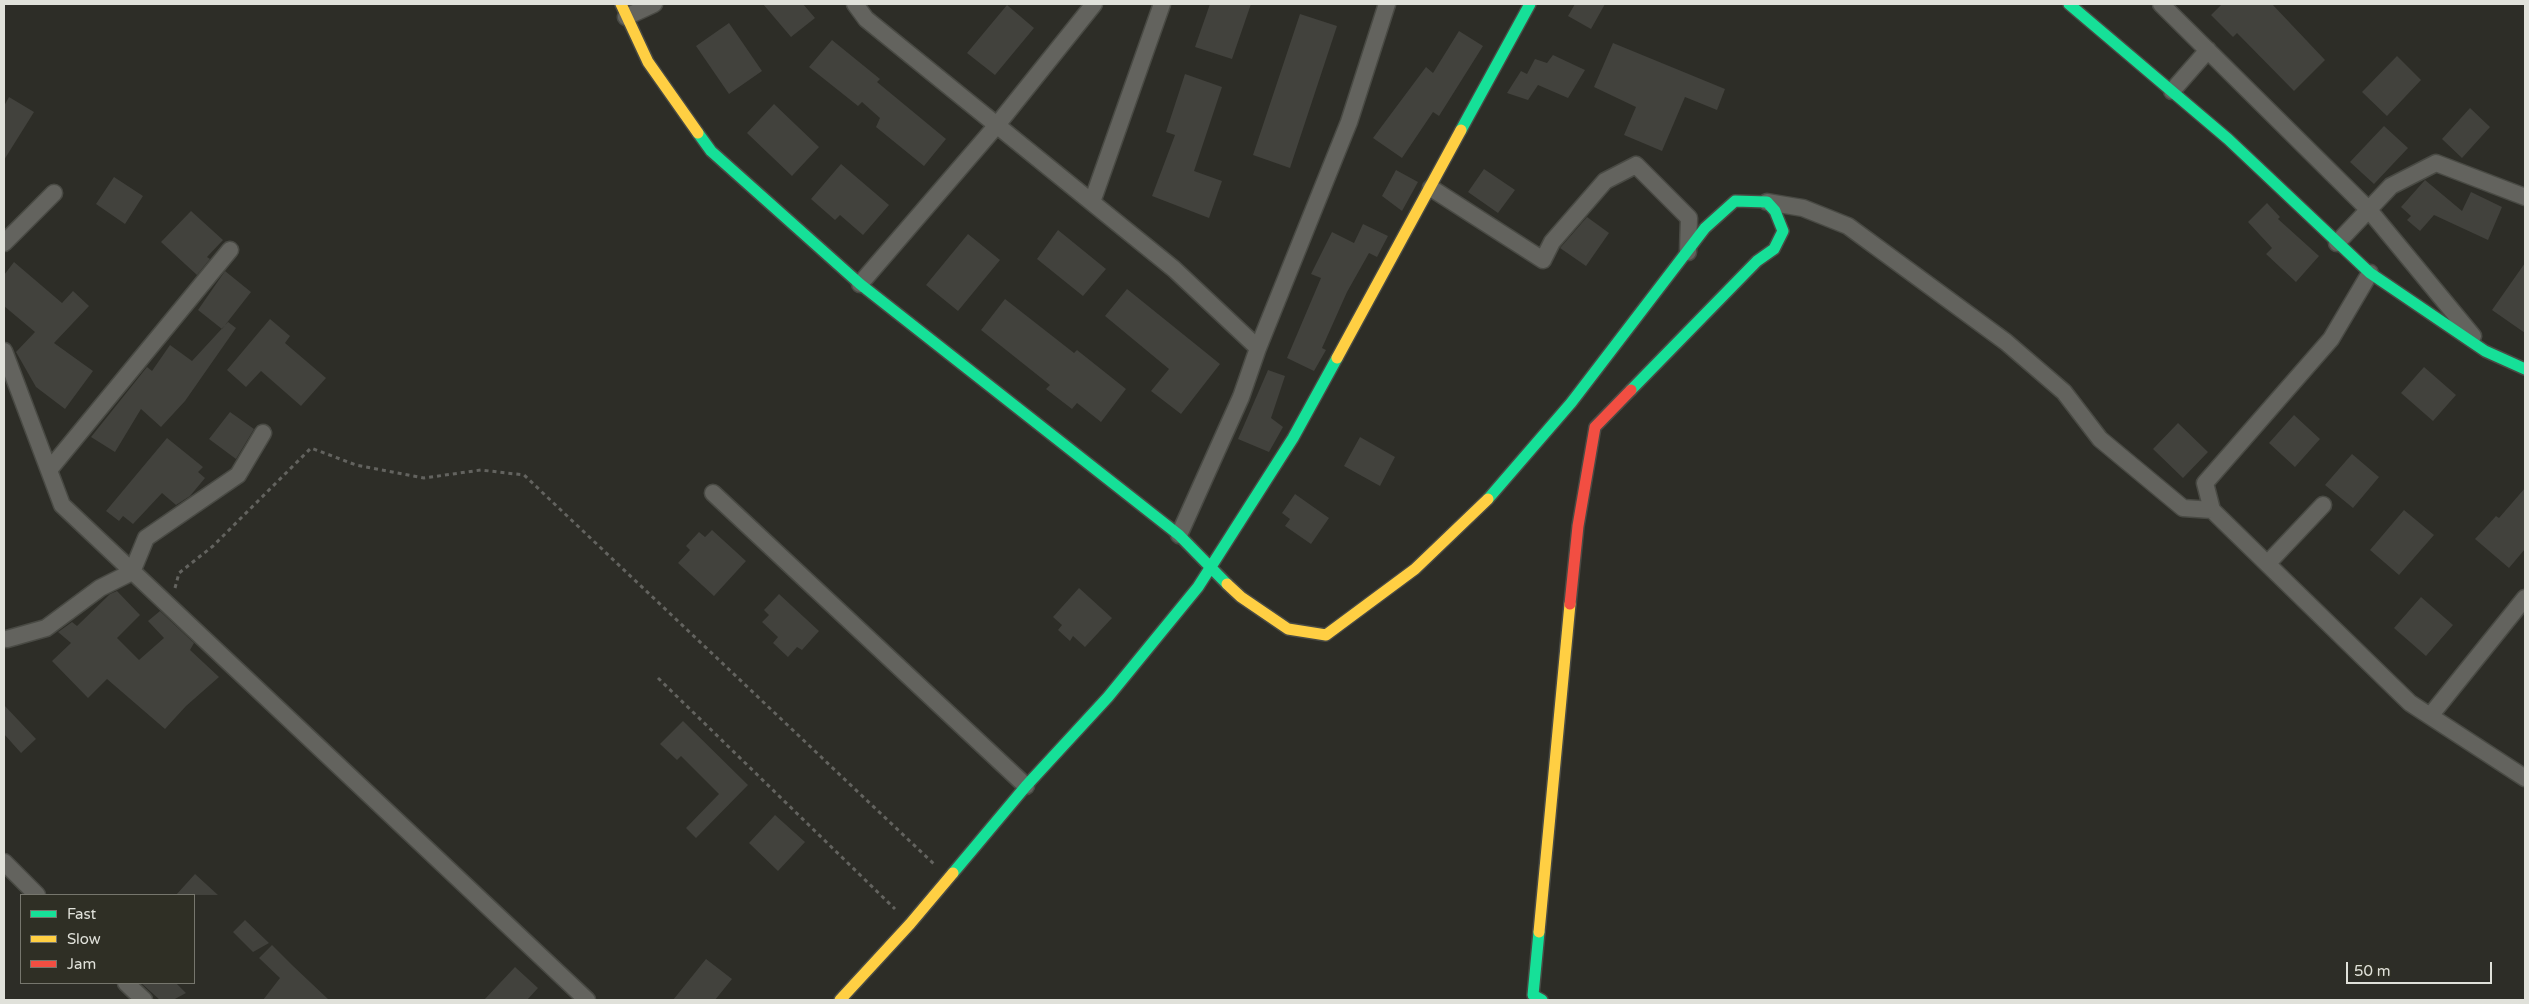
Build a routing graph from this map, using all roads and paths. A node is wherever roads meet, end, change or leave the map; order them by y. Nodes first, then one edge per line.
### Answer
1 (654, 4) edge
2 (855, 4) edge
3 (1094, 4) edge
4 (1162, 4) edge
5 (1387, 4) edge
6 (1530, 4) edge
7 (2069, 4) edge
8 (2161, 4) edge
9 (624, 10) edge
10 (2208, 50) junction
11 (2172, 91) junction
12 (997, 125) junction
13 (1431, 188) junction
14 (54, 194) dead end
15 (2525, 197) edge
16 (1092, 202) junction
17 (1767, 202) junction
18 (2369, 210) junction
19 (4, 243) edge
20 (2338, 243) junction
21 (230, 250) dead end
22 (1688, 252) junction
23 (2370, 273) junction
24 (860, 284) junction
25 (1258, 348) junction
26 (4, 351) edge
27 (2485, 351) junction
28 (2525, 369) edge
29 (9, 388) edge
30 (263, 433) dead end
31 (48, 470) junction
32 (713, 493) dead end
33 (2323, 505) dead end
34 (2212, 510) junction
35 (1179, 535) junction
36 (2268, 563) junction
37 (1210, 569) junction
38 (132, 572) junction
39 (2525, 598) edge
40 (172, 610) junction
41 (7, 639) dead end
42 (658, 678) dead end
43 (2430, 716) junction
44 (2525, 778) edge
45 (1026, 786) junction
46 (4, 862) edge
47 (948, 878) junction
48 (37, 894) edge
49 (910, 924) junction
50 (127, 984) edge
51 (1535, 999) edge
52 (144, 1000) edge
53 (587, 1000) edge
54 (840, 1000) edge

1 - 9 street
2 - 12 street
3 - 12 street
4 - 16 street
5 - 25 street
6 - 13 street
7 - 11 street
8 - 10 street
9 - 24 street
10 - 11 street
10 - 18 street
11 - 20 street
12 - 16 street
12 - 24 street
13 - 22 street
13 - 37 street
14 - 19 street
15 - 18 street
16 - 25 street
17 - 22 street
17 - 34 street
17 - 51 street
18 - 20 street
18 - 27 street
20 - 23 street
21 - 31 street
22 - 37 street
23 - 27 street
23 - 34 street
24 - 35 street
25 - 35 street
26 - 29 street
27 - 28 street
29 - 31 street
30 - 38 street
31 - 38 street
32 - 45 street
33 - 36 street
34 - 36 street
35 - 37 street
36 - 43 street
37 - 45 street
38 - 40 street
38 - 41 street
39 - 43 street
40 - 47 path
40 - 53 street
42 - 49 path
43 - 44 street
45 - 47 street
46 - 48 street
47 - 49 street
49 - 54 street
50 - 52 street

